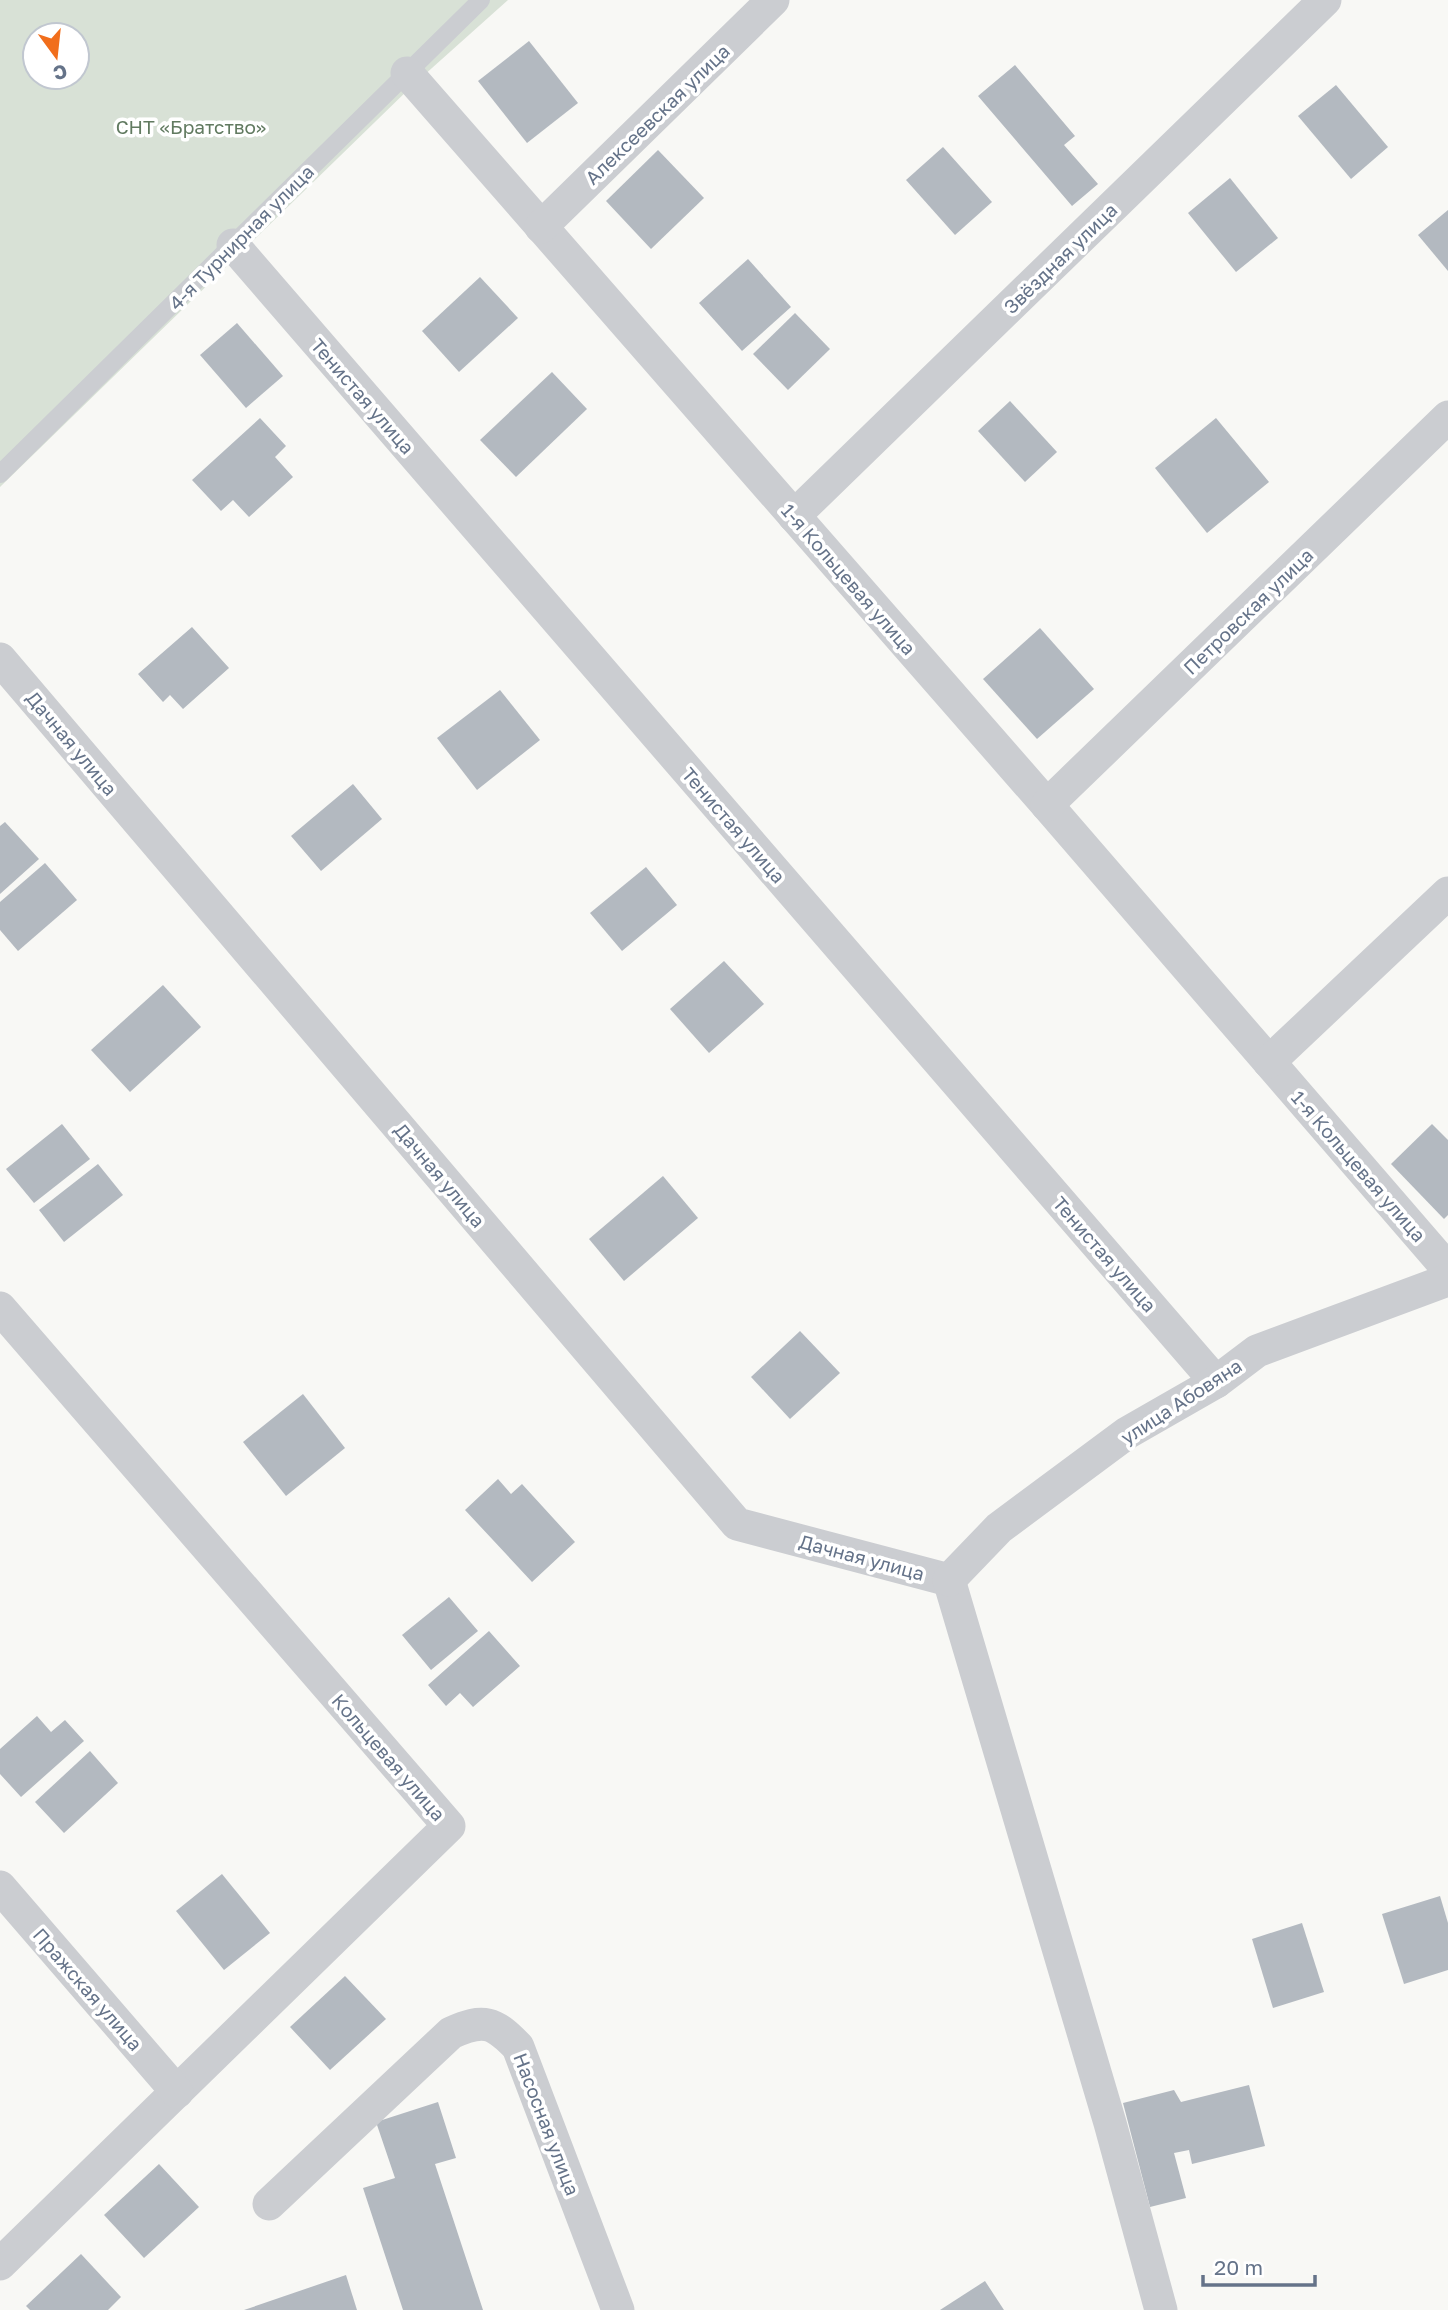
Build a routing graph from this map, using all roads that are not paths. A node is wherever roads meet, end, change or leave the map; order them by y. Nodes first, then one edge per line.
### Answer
1 (481, 0) edge
2 (773, 0) edge
3 (1325, 0) edge
4 (418, 85) junction
5 (541, 227) junction
6 (242, 256) junction
7 (1448, 417) edge
8 (0, 474) edge
9 (794, 516) junction
10 (0, 659) edge
11 (1047, 805) junction
12 (1448, 893) edge
13 (1269, 1062) junction
14 (1448, 1269) edge
15 (1448, 1280) edge
16 (0, 1308) edge
17 (1216, 1382) junction
18 (949, 1580) junction
19 (0, 1886) edge
20 (177, 2092) junction
21 (269, 2204) dead end
22 (0, 2264) edge
23 (618, 2310) edge
24 (1161, 2310) edge

1 - 4 lane, 4-я Турнирная улица
2 - 5 street, Алексеевская улица
3 - 9 street, Звёздная улица
4 - 5 street, 1-я Кольцевая улица
4 - 6 lane, 4-я Турнирная улица
5 - 9 street, 1-я Кольцевая улица
6 - 8 lane, 4-я Турнирная улица
6 - 17 street, Тенистая улица
7 - 11 street, Петровская улица
9 - 11 street, 1-я Кольцевая улица
10 - 18 street, Дачная улица
11 - 13 street, 1-я Кольцевая улица
12 - 13 street
13 - 14 street, 1-я Кольцевая улица
15 - 17 street, улица Абовяна
16 - 20 street, Кольцевая улица
17 - 18 street, улица Абовяна
18 - 24 street
19 - 20 street, Пражская улица
20 - 22 street, Кольцевая улица
21 - 23 street, Насосная улица

